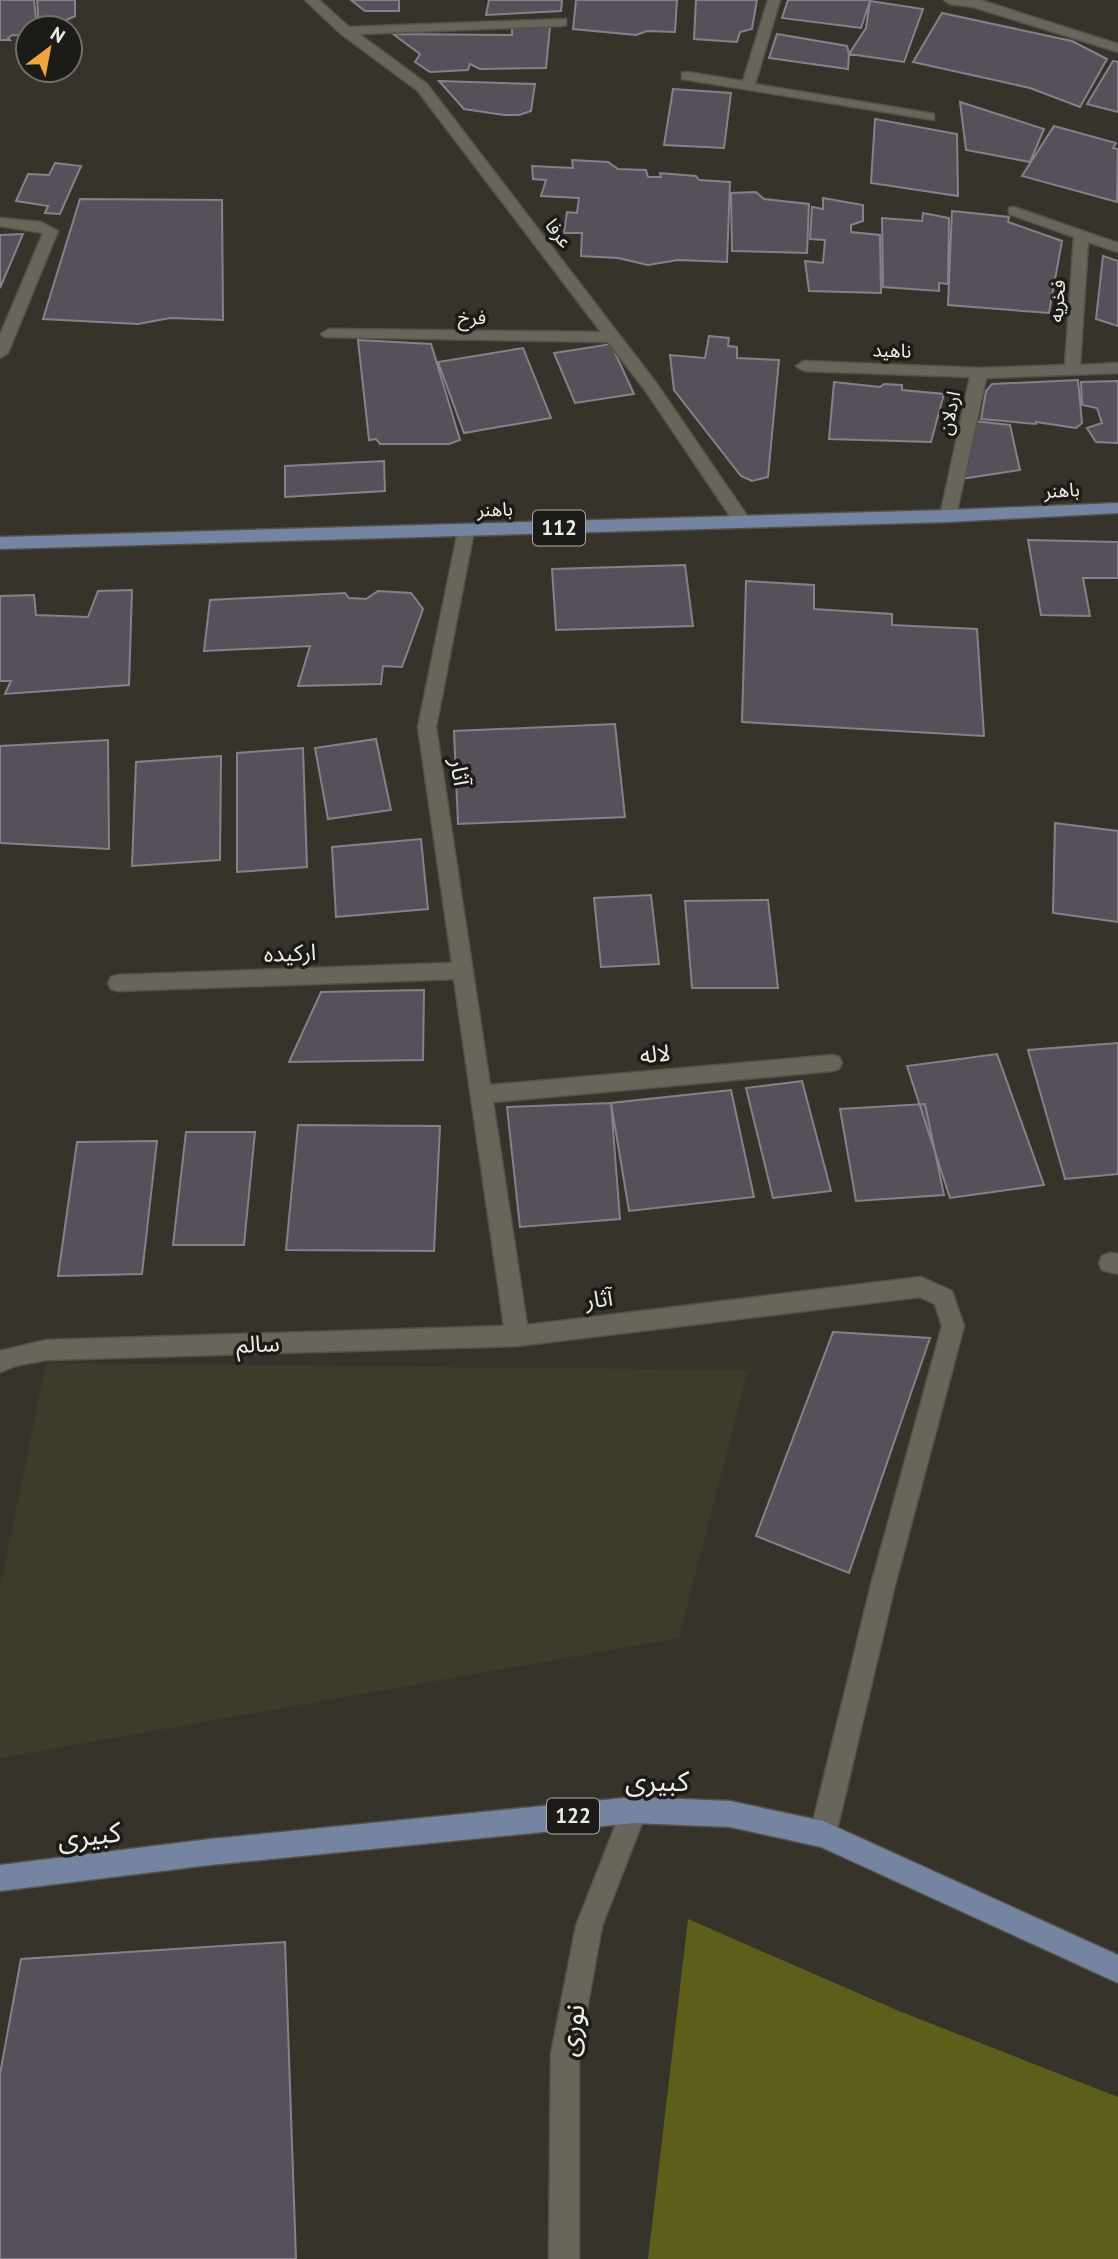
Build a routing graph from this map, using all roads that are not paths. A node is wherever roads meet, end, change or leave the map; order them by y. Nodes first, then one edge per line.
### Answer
1 (311, 0) edge
2 (774, 0) edge
3 (950, 0) edge
4 (974, 2) edge
5 (561, 22) dead end
6 (346, 31) junction
7 (1118, 48) edge
8 (687, 76) dead end
9 (748, 86) junction
10 (929, 117) dead end
11 (1014, 211) dead end
12 (0, 222) edge
13 (1081, 234) junction
14 (1118, 247) edge
15 (329, 334) dead end
16 (614, 337) junction
17 (0, 353) edge
18 (804, 366) dead end
19 (1118, 368) edge
20 (1072, 370) junction
21 (979, 373) junction
22 (1118, 508) edge
23 (948, 516) junction
24 (742, 521) junction
25 (466, 531) junction
26 (0, 544) edge
27 (464, 971) junction
28 (118, 983) dead end
29 (832, 1063) dead end
30 (482, 1094) junction
31 (517, 1336) junction
32 (0, 1362) edge
33 (634, 1810) junction
34 (823, 1834) junction
35 (0, 1878) edge
36 (1118, 1969) edge
37 (564, 2259) edge

1 - 6 street, عرفا
2 - 9 street
3 - 4 street
4 - 7 street
5 - 6 street
6 - 16 street, عرفا
8 - 9 street
9 - 10 street
11 - 13 street
12 - 17 street
13 - 14 street
13 - 20 street, فخریه
15 - 16 street, فرخ
16 - 24 street, عرفا
18 - 21 street, ناهید
19 - 20 street, اردلان
20 - 21 street, اردلان
21 - 23 street, اردلان
22 - 23 main road, باهنر / 112
23 - 24 main road, باهنر / 112
24 - 25 main road, باهنر / 112
25 - 26 main road, باهنر / 112
25 - 27 street, آثار
27 - 28 street, ارکیده
27 - 30 street, آثار
29 - 30 street, لاله
30 - 31 street, آثار
31 - 32 street, سالم
31 - 34 street, آثار
33 - 34 main road, کبیری / 122
33 - 35 main road, کبیری / 122
33 - 37 street, نوری
34 - 36 main road, کبیری / 122

